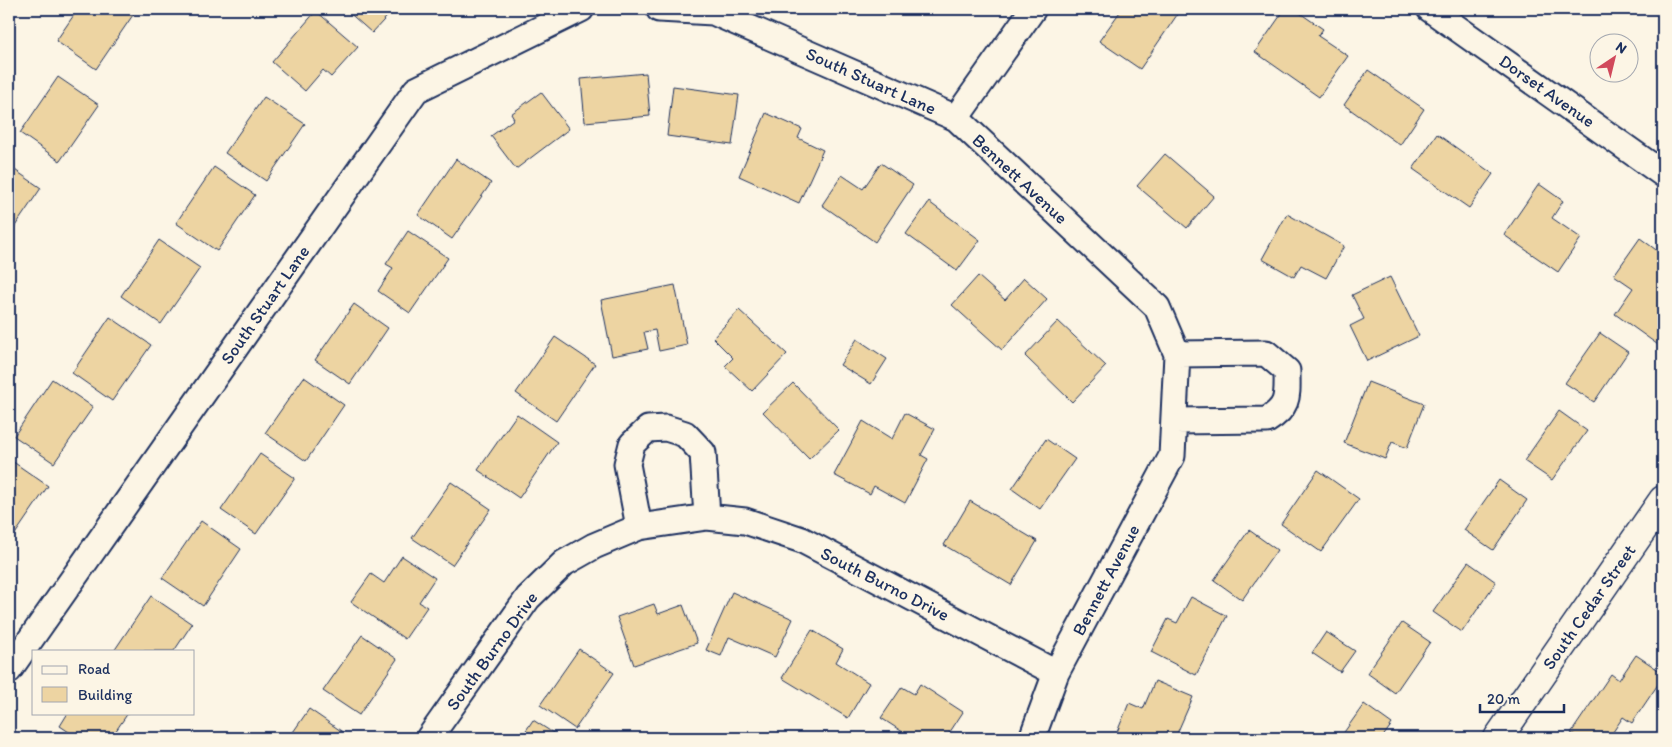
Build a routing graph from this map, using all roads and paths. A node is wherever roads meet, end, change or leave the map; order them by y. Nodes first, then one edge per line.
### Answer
1 (581, 9) edge
2 (659, 9) edge
3 (1034, 9) edge
4 (1430, 9) edge
5 (956, 118) junction
6 (1663, 174) edge
7 (1177, 354) junction
8 (1174, 421) junction
9 (1663, 500) edge
10 (707, 517) junction
11 (639, 527) junction
12 (9, 670) edge
13 (1056, 673) junction
14 (429, 738) edge
15 (1032, 738) edge
16 (1498, 738) edge

1 - 12 street, South Stuart Lane
2 - 5 street, South Stuart Lane
3 - 5 street, South Stuart Lane
4 - 6 street, Dorset Avenue
5 - 7 street, Bennett Avenue
7 - 8 street, Bennett Avenue
7 - 8 street
8 - 13 street, Bennett Avenue
9 - 16 street, South Cedar Street
10 - 11 street, South Burno Drive
10 - 11 street
10 - 13 street, South Burno Drive
11 - 14 street, South Burno Drive
13 - 15 street, Bennett Avenue

